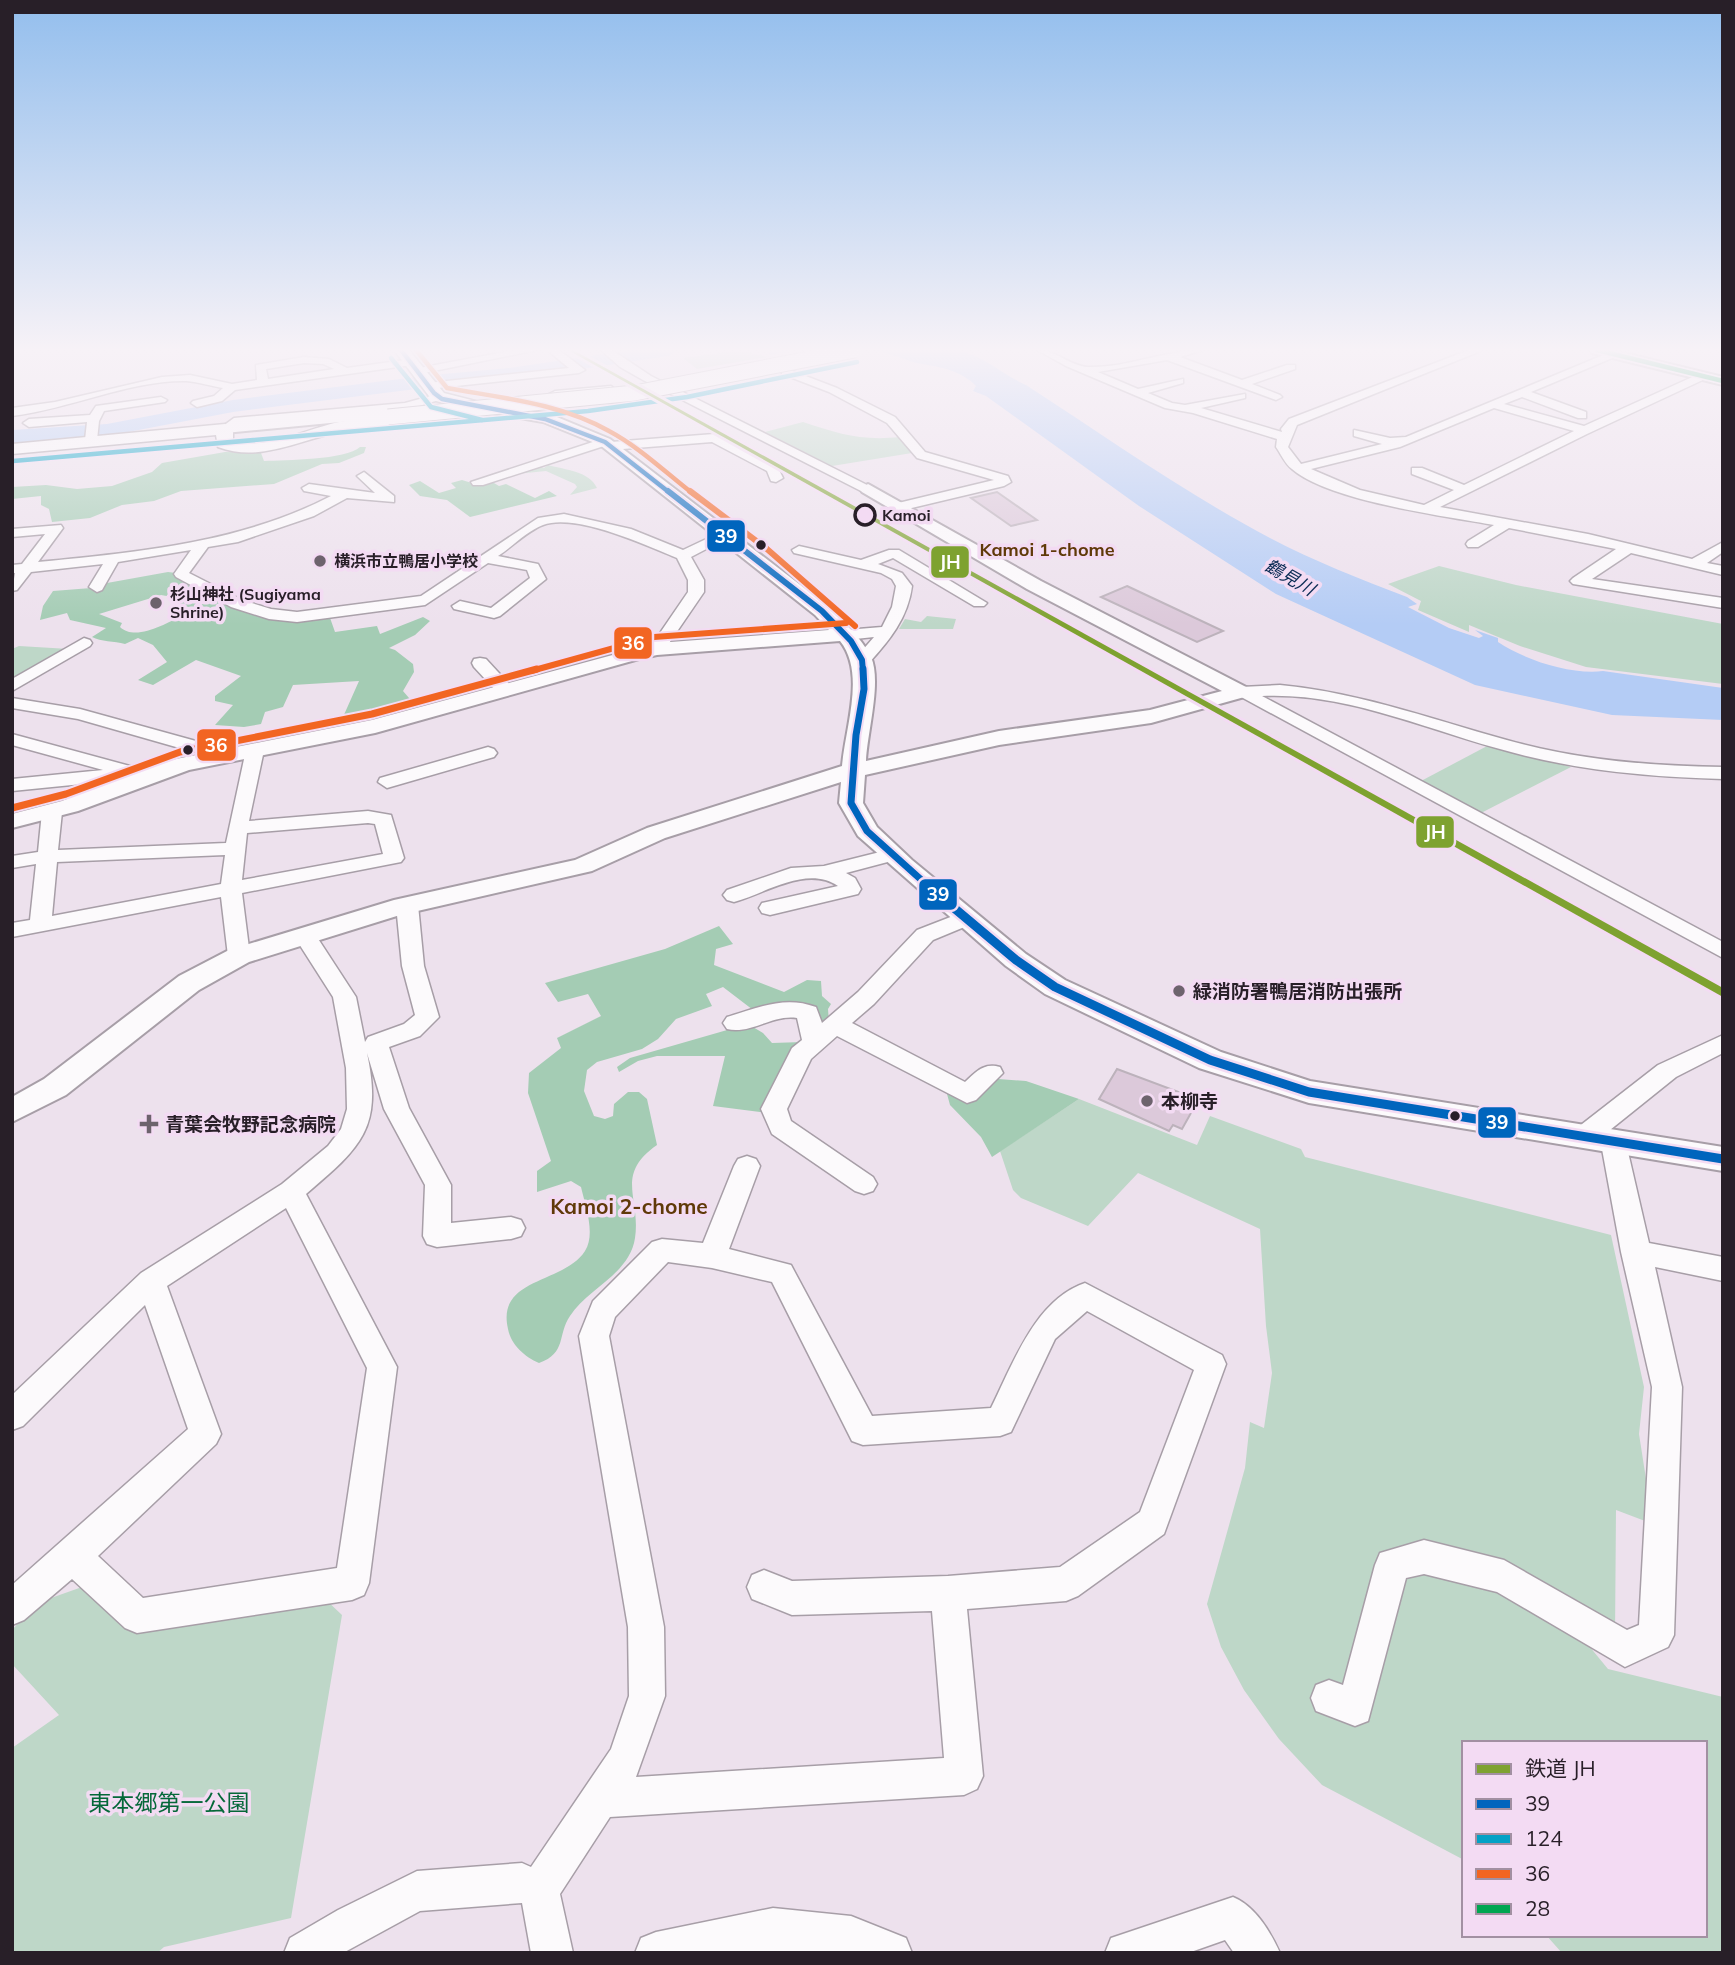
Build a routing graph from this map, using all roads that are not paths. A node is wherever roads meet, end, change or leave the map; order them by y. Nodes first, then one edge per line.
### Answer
1 (37, 442) edge
2 (225, 442) edge
3 (281, 442) edge
4 (604, 442) edge
5 (649, 442) edge
6 (721, 442) edge
7 (775, 442) edge
8 (910, 442) edge
9 (1283, 442) edge
10 (1390, 442) edge
11 (1562, 442) edge
12 (608, 444) junction
13 (12, 449) edge
14 (1299, 468) junction
15 (1417, 471) dead end
16 (364, 476) dead end
17 (776, 478) dead end
18 (478, 482) dead end
19 (309, 488) dead end
20 (868, 489) joint
21 (1465, 490) junction
22 (345, 494) junction
23 (1391, 502) junction
24 (900, 507) junction
25 (1426, 509) junction
26 (1371, 511) dead end
27 (1508, 523) junction
28 (12, 533) edge
29 (726, 536) junction
30 (204, 543) junction
31 (1473, 544) dead end
32 (1723, 546) edge
33 (1628, 548) junction
34 (799, 550) dead end
35 (682, 555) junction
36 (485, 558) junction
37 (113, 559) junction
38 (863, 564) junction
39 (1694, 564) junction
40 (19, 568) edge
41 (1723, 571) edge
42 (12, 587) edge
43 (97, 587) dead end
44 (979, 603) dead end
45 (1723, 603) edge
46 (460, 606) dead end
47 (887, 631) junction
48 (846, 635) junction
49 (84, 643) dead end
50 (657, 649) junction
51 (862, 660) junction
52 (480, 663) dead end
53 (12, 686) edge
54 (505, 690) junction
55 (1241, 692) junction
56 (12, 703) edge
57 (12, 739) edge
58 (255, 750) junction
59 (488, 753) dead end
60 (225, 755) junction
61 (853, 770) junction
62 (136, 773) junction
63 (1695, 773) junction
64 (1723, 774) edge
65 (387, 782) dead end
66 (12, 785) edge
67 (1723, 786) edge
68 (52, 811) junction
69 (12, 821) edge
70 (237, 828) junction
71 (234, 849) junction
72 (892, 855) junction
73 (48, 856) junction
74 (12, 862) edge
75 (830, 871) junction
76 (231, 889) junction
77 (734, 895) dead end
78 (407, 905) junction
79 (770, 908) dead end
80 (965, 918) junction
81 (40, 925) junction
82 (12, 930) edge
83 (305, 936) junction
84 (1723, 951) edge
85 (239, 956) junction
86 (735, 1023) dead end
87 (835, 1024) junction
88 (814, 1042) junction
89 (1723, 1042) edge
90 (991, 1073) dead end
91 (12, 1111) edge
92 (1599, 1137) junction
93 (1723, 1159) edge
94 (747, 1166) dead end
95 (864, 1184) dead end
96 (291, 1191) junction
97 (511, 1228) dead end
98 (1635, 1252) junction
99 (712, 1256) junction
100 (1723, 1269) edge
101 (150, 1281) junction
102 (12, 1416) edge
103 (73, 1556) junction
104 (764, 1587) dead end
105 (948, 1593) junction
106 (12, 1608) edge
107 (1329, 1698) dead end
108 (601, 1798) junction
109 (539, 1890) junction
110 (779, 1940) edge
111 (305, 1953) edge
112 (552, 1953) edge
113 (656, 1953) edge
114 (891, 1953) edge
115 (1126, 1953) edge
116 (1259, 1953) edge

1 - 13 main road
2 - 3 main road
4 - 12 street
5 - 12 street
6 - 17 street
7 - 20 street
8 - 24 street
9 - 14 street
10 - 14 street
11 - 21 street
12 - 18 street
12 - 29 street
14 - 23 street
15 - 21 street
16 - 22 street
19 - 22 street
20 - 24 street
21 - 25 street
22 - 30 street
23 - 25 street
23 - 26 street
24 - 55 street
25 - 27 street
27 - 31 street
27 - 33 street
28 - 40 street
29 - 35 street
29 - 48 street
30 - 36 street
30 - 37 street
32 - 39 street
33 - 39 street
33 - 45 street
34 - 38 street
35 - 36 street
35 - 50 street
36 - 46 street
37 - 40 street
37 - 43 street
38 - 44 street
38 - 47 street
39 - 41 street
40 - 42 street
47 - 48 street
47 - 51 street
48 - 50 street
48 - 51 street
49 - 53 street
50 - 54 street
51 - 61 street
52 - 54 street
54 - 58 street
55 - 61 street
55 - 63 street
55 - 84 street
56 - 60 street
57 - 62 street
58 - 60 street
58 - 70 street
59 - 65 street
60 - 62 street
61 - 72 street
61 - 78 street
62 - 66 street
62 - 68 street
63 - 64 street
63 - 67 street
68 - 69 street
68 - 73 street
70 - 71 street
70 - 76 street
71 - 73 street
71 - 76 street
72 - 75 street
72 - 80 street
73 - 74 street
73 - 81 street
75 - 77 street
75 - 79 street
76 - 81 street
76 - 85 street
78 - 83 street
78 - 97 street
80 - 87 street
80 - 92 street
81 - 82 street
83 - 85 street
83 - 96 street
85 - 91 street
86 - 88 street
87 - 88 street
87 - 90 street
88 - 95 street
89 - 92 street
92 - 93 street
92 - 98 street
94 - 99 street
96 - 101 street
96 - 103 street
98 - 100 street
98 - 107 street
99 - 105 street
99 - 108 street
101 - 102 street
101 - 103 street
103 - 106 street
104 - 105 street
105 - 108 street
108 - 109 street
109 - 111 street
109 - 112 street
110 - 113 street
110 - 114 street
115 - 116 street

